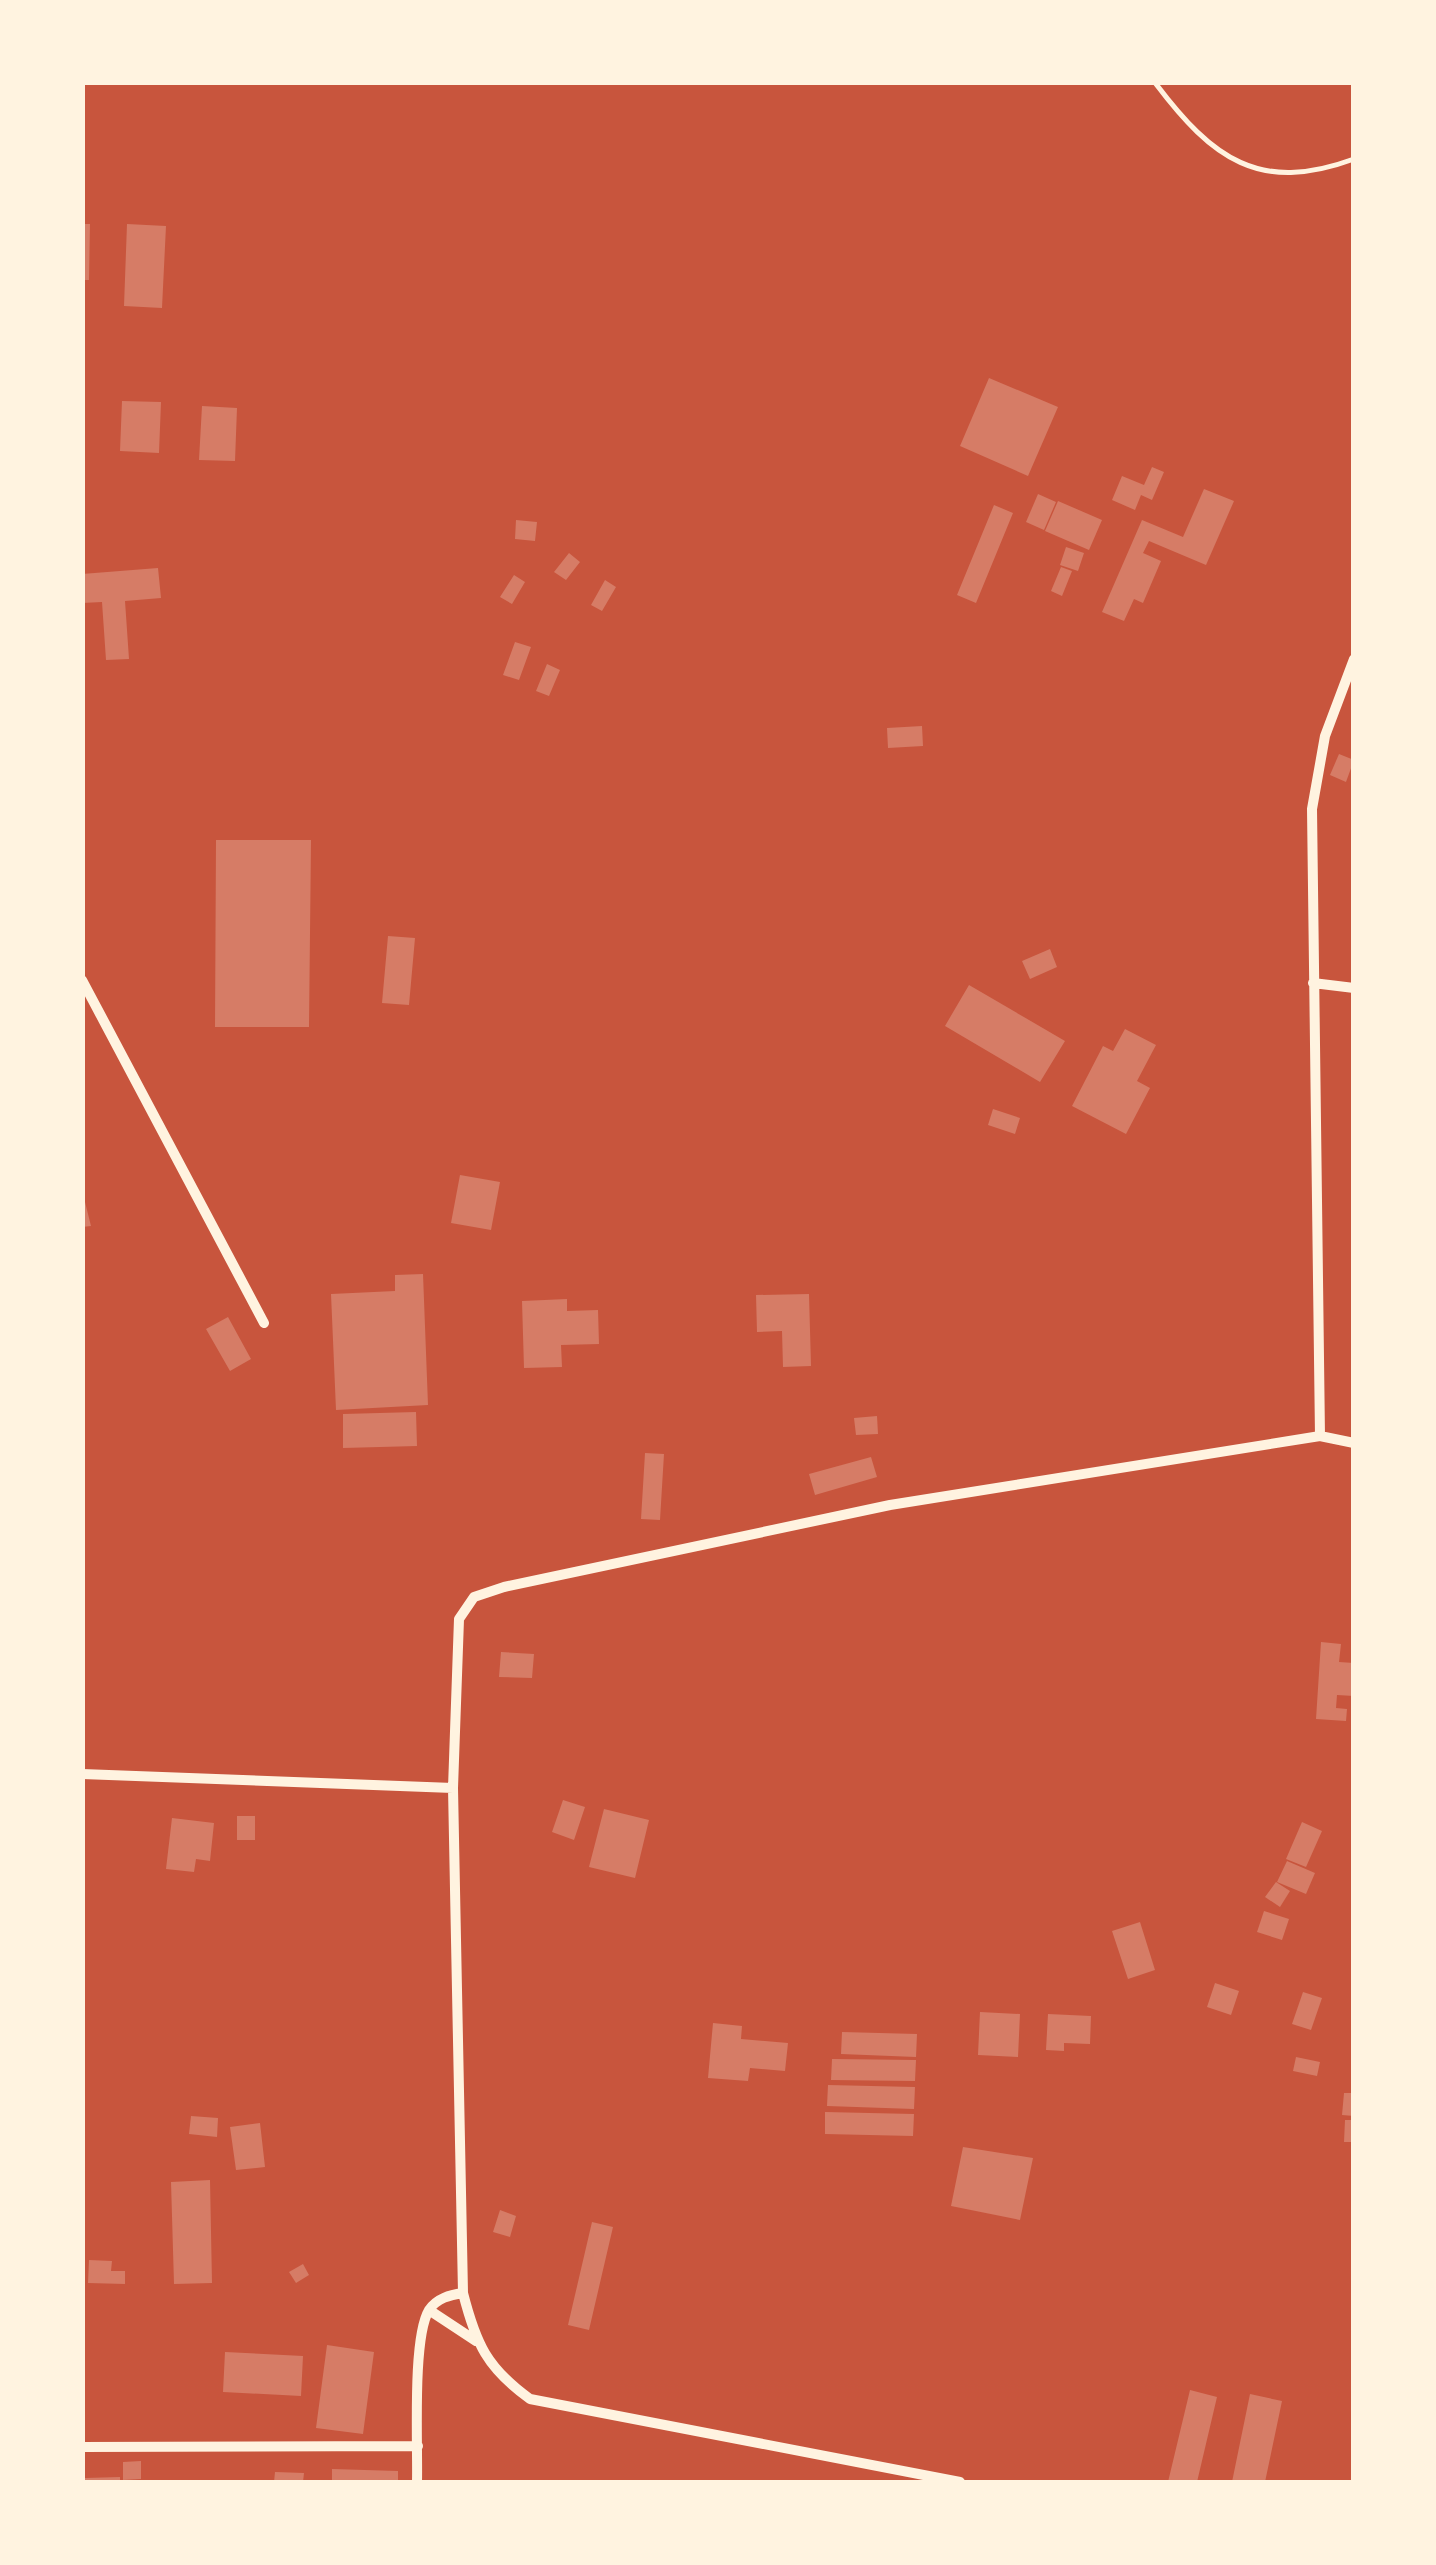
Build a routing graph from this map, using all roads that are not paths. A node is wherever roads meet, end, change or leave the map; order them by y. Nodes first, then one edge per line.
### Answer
1 (1156, 84) edge
2 (1354, 159) edge
3 (1354, 658) edge
4 (82, 980) edge
5 (1313, 983) junction
6 (1354, 988) edge
7 (264, 1324) dead end
8 (1320, 1436) junction
9 (1354, 1442) edge
10 (82, 1774) edge
11 (452, 1788) junction
12 (463, 2293) junction
13 (429, 2310) junction
14 (476, 2342) junction
15 (418, 2446) junction
16 (82, 2447) edge
17 (418, 2482) edge
18 (960, 2482) edge

1 - 2 lane
3 - 5 street
4 - 7 street
5 - 6 street
5 - 8 street
8 - 9 street
8 - 11 street
10 - 11 street
11 - 12 street
12 - 13 street
12 - 14 street
13 - 14 street
13 - 15 street
14 - 18 street
15 - 16 street
15 - 17 street

